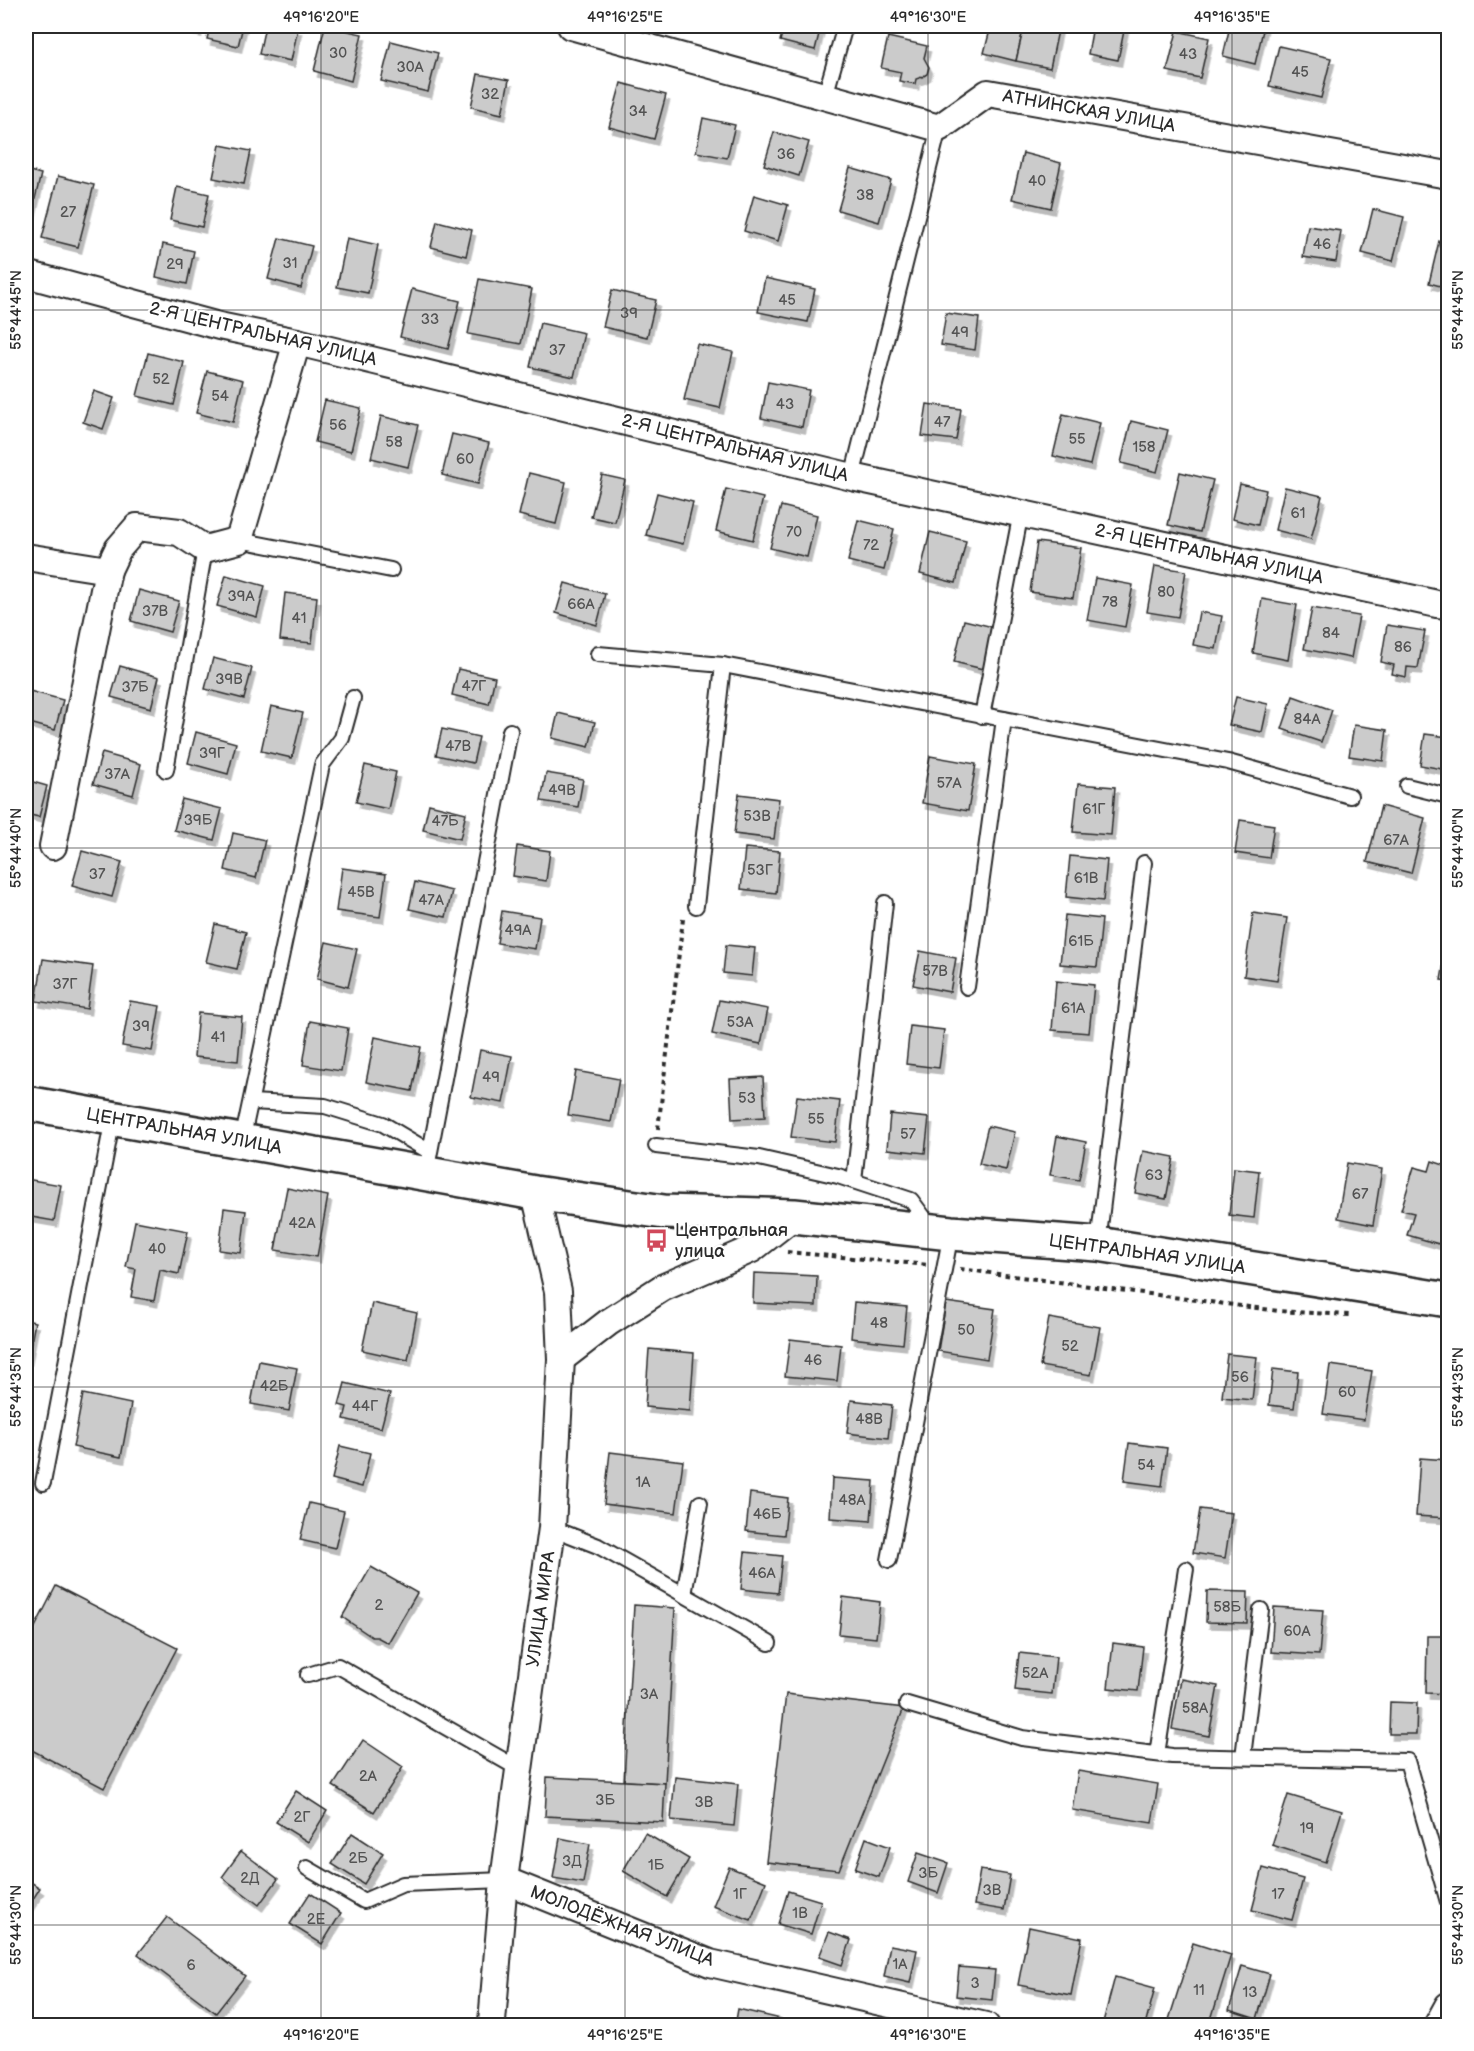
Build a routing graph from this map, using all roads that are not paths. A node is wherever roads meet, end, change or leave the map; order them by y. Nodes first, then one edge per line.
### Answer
1 (571, 26) edge
2 (845, 26) edge
3 (825, 96) junction
4 (939, 128) junction
5 (1449, 175) edge
6 (26, 274) edge
7 (297, 342) junction
8 (852, 477) junction
9 (1021, 512) junction
10 (239, 540) junction
11 (205, 549) junction
12 (26, 557) edge
13 (108, 570) junction
14 (391, 570) dead end
15 (1449, 605) edge
16 (598, 654) dead end
17 (723, 664) junction
18 (353, 698) dead end
19 (982, 716) junction
20 (1004, 719) junction
21 (510, 731) dead end
22 (166, 770) dead end
23 (1407, 786) dead end
24 (1350, 796) dead end
25 (1449, 796) edge
26 (53, 846) dead end
27 (1144, 863) dead end
28 (885, 903) dead end
29 (696, 906) road end
30 (968, 987) dead end
31 (251, 1102) junction
32 (26, 1103) edge
33 (113, 1118) junction
34 (242, 1142) junction
35 (656, 1146) road end
36 (428, 1163) junction
37 (854, 1182) junction
38 (535, 1193) junction
39 (794, 1216) junction
40 (942, 1232) junction
41 (1098, 1244) junction
42 (1449, 1300) edge
43 (561, 1359) junction
44 (44, 1483) dead end
45 (700, 1503) dead end
46 (552, 1528) junction
47 (889, 1560) dead end
48 (1186, 1569) dead end
49 (684, 1595) junction
50 (1262, 1610) dead end
51 (769, 1643) dead end
52 (308, 1675) dead end
53 (907, 1704) dead end
54 (1157, 1754) junction
55 (1243, 1757) junction
56 (519, 1769) junction
57 (307, 1868) dead end
58 (504, 1880) junction
59 (1449, 1902) edge
60 (1449, 2006) edge
61 (493, 2024) edge
62 (986, 2025) edge
63 (1437, 2025) edge

1 - 3 street
2 - 3 lane
3 - 4 street
4 - 5 street, АТНИНСКАЯ УЛИЦА
4 - 8 lane
6 - 7 street, 2-Я ЦЕНТРАЛЬНАЯ УЛИЦА
7 - 8 street, 2-Я ЦЕНТРАЛЬНАЯ УЛИЦА
7 - 10 street
8 - 9 street, 2-Я ЦЕНТРАЛЬНАЯ УЛИЦА
9 - 15 street, 2-Я ЦЕНТРАЛЬНАЯ УЛИЦА
9 - 19 lane
10 - 11 street
10 - 14 lane
11 - 13 street
11 - 22 lane
12 - 13 street
13 - 26 street
16 - 17 lane
17 - 19 lane
17 - 29 lane
18 - 31 lane
19 - 20 lane
20 - 24 lane
20 - 30 lane
21 - 36 lane
23 - 25 lane
27 - 41 lane
28 - 37 lane
31 - 34 lane
31 - 36 lane
32 - 33 street, ЦЕНТРАЛЬНАЯ УЛИЦА
33 - 34 street, ЦЕНТРАЛЬНАЯ УЛИЦА
33 - 44 lane
34 - 36 street, ЦЕНТРАЛЬНАЯ УЛИЦА
35 - 37 lane
36 - 38 street, ЦЕНТРАЛЬНАЯ УЛИЦА
37 - 40 lane
38 - 39 street, ЦЕНТРАЛЬНАЯ УЛИЦА
38 - 43 street, УЛИЦА МИРА
39 - 40 street, ЦЕНТРАЛЬНАЯ УЛИЦА
39 - 43 street
40 - 41 street, ЦЕНТРАЛЬНАЯ УЛИЦА
40 - 47 lane
41 - 42 street, ЦЕНТРАЛЬНАЯ УЛИЦА
43 - 46 street, УЛИЦА МИРА
45 - 49 lane
46 - 49 lane
46 - 56 street, УЛИЦА МИРА
48 - 54 lane
49 - 51 lane
50 - 55 lane
52 - 56 lane
53 - 54 lane
54 - 55 lane
55 - 59 lane
56 - 58 street, УЛИЦА МИРА
57 - 58 lane
58 - 61 street, УЛИЦА МИРА
58 - 62 street, МОЛОДЁЖНАЯ УЛИЦА
60 - 63 street

